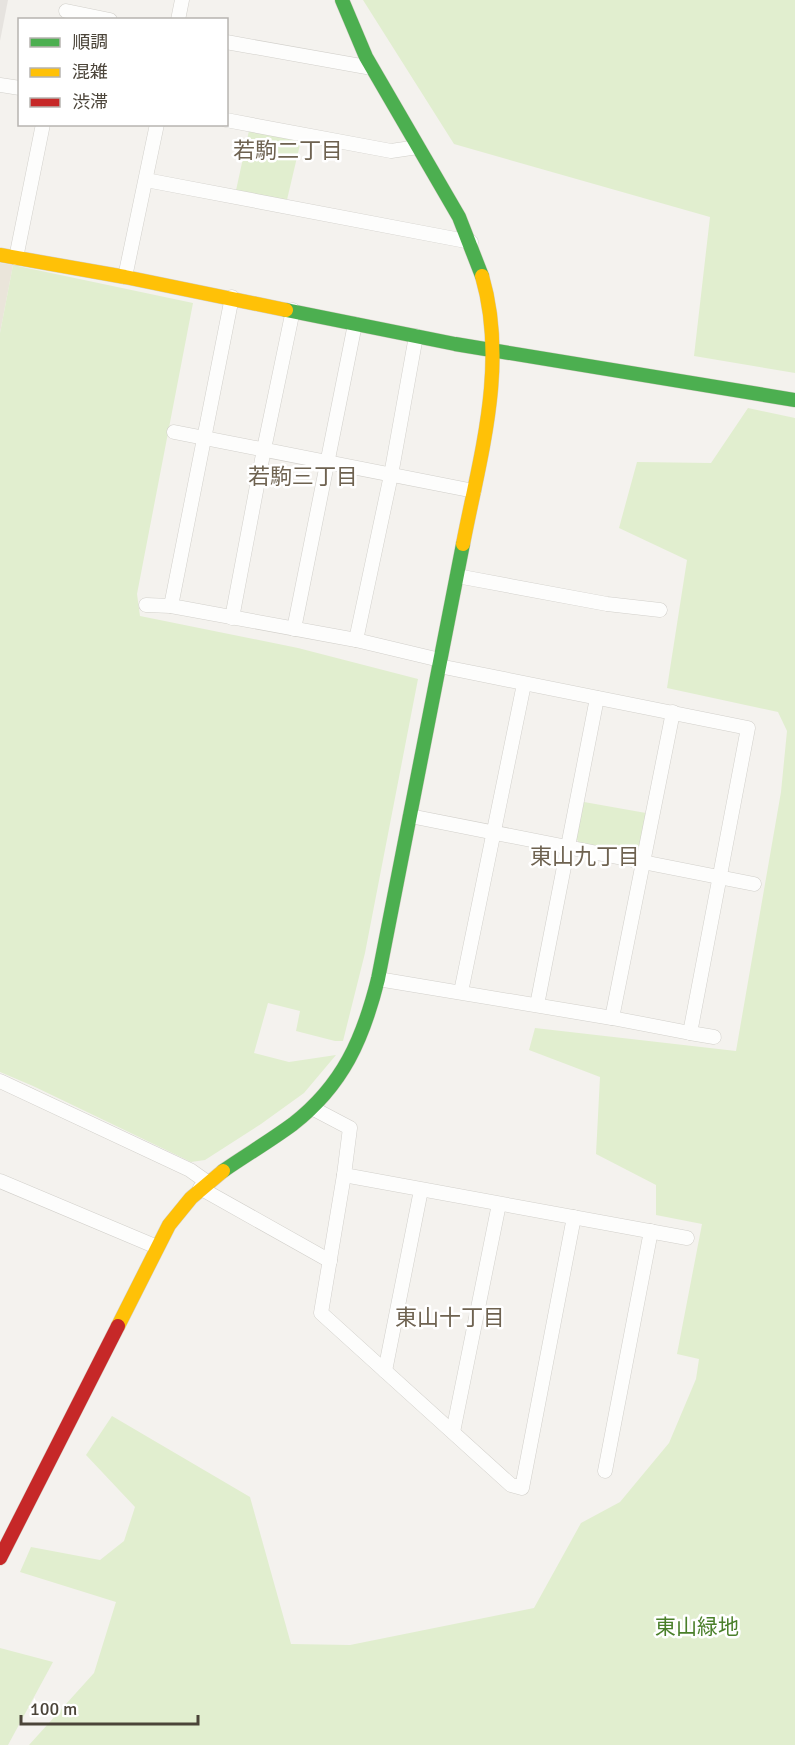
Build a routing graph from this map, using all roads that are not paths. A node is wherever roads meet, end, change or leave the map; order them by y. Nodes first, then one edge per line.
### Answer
1 (182, 0) edge
2 (342, 0) edge
3 (66, 10) edge
4 (101, 18) edge
5 (178, 18) edge
6 (228, 42) edge
7 (372, 68) junction
8 (0, 85) edge
9 (18, 88) edge
10 (228, 120) edge
11 (43, 126) edge
12 (157, 126) edge
13 (418, 147) junction
14 (146, 180) junction
15 (471, 242) junction
16 (0, 255) edge
17 (16, 258) junction
18 (125, 276) junction
19 (232, 297) junction
20 (293, 310) junction
21 (355, 324) junction
22 (416, 336) junction
23 (494, 350) junction
24 (795, 400) edge
25 (174, 432) dead end
26 (204, 437) junction
27 (264, 449) junction
28 (327, 462) junction
29 (391, 475) junction
30 (474, 491) junction
31 (457, 576) junction
32 (146, 605) dead end
33 (171, 606) junction
34 (660, 610) dead end
35 (232, 618) junction
36 (294, 629) junction
37 (356, 640) junction
38 (440, 663) junction
39 (524, 684) junction
40 (597, 698) junction
41 (673, 712) junction
42 (410, 816) junction
43 (493, 832) junction
44 (568, 848) junction
45 (643, 863) junction
46 (720, 878) junction
47 (754, 884) dead end
48 (378, 979) junction
49 (461, 992) junction
50 (537, 1005) junction
51 (612, 1018) junction
52 (690, 1033) junction
53 (714, 1037) dead end
54 (0, 1081) edge
55 (312, 1108) junction
56 (344, 1175) junction
57 (0, 1181) edge
58 (204, 1185) junction
59 (421, 1190) junction
60 (499, 1204) junction
61 (574, 1217) junction
62 (651, 1231) junction
63 (687, 1238) dead end
64 (156, 1247) junction
65 (330, 1261) junction
66 (385, 1371) junction
67 (453, 1432) junction
68 (605, 1471) dead end
69 (0, 1558) edge

1 - 5 street
2 - 7 street
3 - 4 street
6 - 7 street
7 - 13 street
8 - 9 street
10 - 13 street
11 - 17 street
12 - 14 street
13 - 15 street
14 - 15 street
14 - 18 street
15 - 23 street
16 - 17 street
17 - 18 street
18 - 19 street
19 - 20 street
19 - 26 street
20 - 21 street
20 - 27 street
21 - 22 street
21 - 28 street
22 - 23 street
22 - 29 street
23 - 24 street
23 - 30 street
25 - 26 street
26 - 27 street
26 - 33 street
27 - 28 street
27 - 35 street
28 - 29 street
28 - 36 street
29 - 30 street
29 - 37 street
30 - 31 street
31 - 34 street
31 - 38 street
32 - 33 street
33 - 35 street
35 - 36 street
36 - 37 street
37 - 38 street
38 - 39 street
38 - 42 street
39 - 40 street
39 - 43 street
40 - 41 street
40 - 44 street
41 - 45 street
41 - 46 street
42 - 43 street
42 - 48 street
43 - 44 street
43 - 49 street
44 - 45 street
44 - 50 street
45 - 46 street
45 - 51 street
46 - 47 street
46 - 52 street
48 - 49 street
48 - 55 street
49 - 50 street
50 - 51 street
51 - 52 street
52 - 53 street
54 - 58 street
55 - 56 street
55 - 58 street
56 - 59 street
56 - 65 street
57 - 64 street
58 - 64 street
58 - 65 street
59 - 60 street
59 - 66 street
60 - 61 street
60 - 67 street
61 - 62 street
61 - 67 street
62 - 63 street
62 - 68 street
64 - 69 street
65 - 66 street
66 - 67 street

